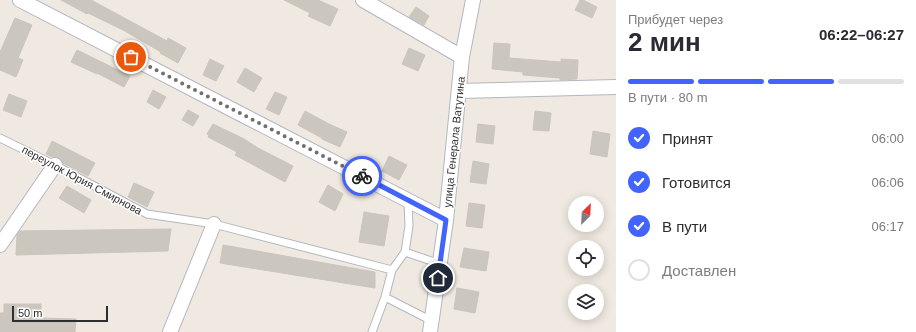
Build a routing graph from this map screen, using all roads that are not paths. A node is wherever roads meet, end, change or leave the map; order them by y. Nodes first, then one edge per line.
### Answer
1 (20, 0) edge
2 (363, 0) edge
3 (473, 0) edge
4 (462, 57) junction
5 (616, 87) edge
6 (459, 91) junction
7 (0, 138) edge
8 (55, 164) junction
9 (408, 200) junction
10 (446, 220) junction
11 (214, 224) junction
12 (0, 245) edge
13 (405, 252) junction
14 (440, 264) junction
15 (392, 270) junction
16 (385, 297) junction
17 (431, 327) edge
18 (170, 332) edge
19 (372, 332) edge

1 - 9 street
2 - 4 street
3 - 4 street, улица Генерала Ватутина
4 - 6 street, улица Генерала Ватутина
5 - 6 street
6 - 10 street, улица Генерала Ватутина
7 - 8 lane, переулок Юрия Смирнова
8 - 11 lane, переулок Юрия Смирнова
8 - 12 street
9 - 10 street
9 - 13 lane
10 - 14 street, улица Генерала Ватутина
11 - 15 lane, переулок Юрия Смирнова
11 - 18 street
13 - 14 lane
13 - 15 lane
14 - 17 street, улица Генерала Ватутина
15 - 16 lane
16 - 17 lane
16 - 19 lane

